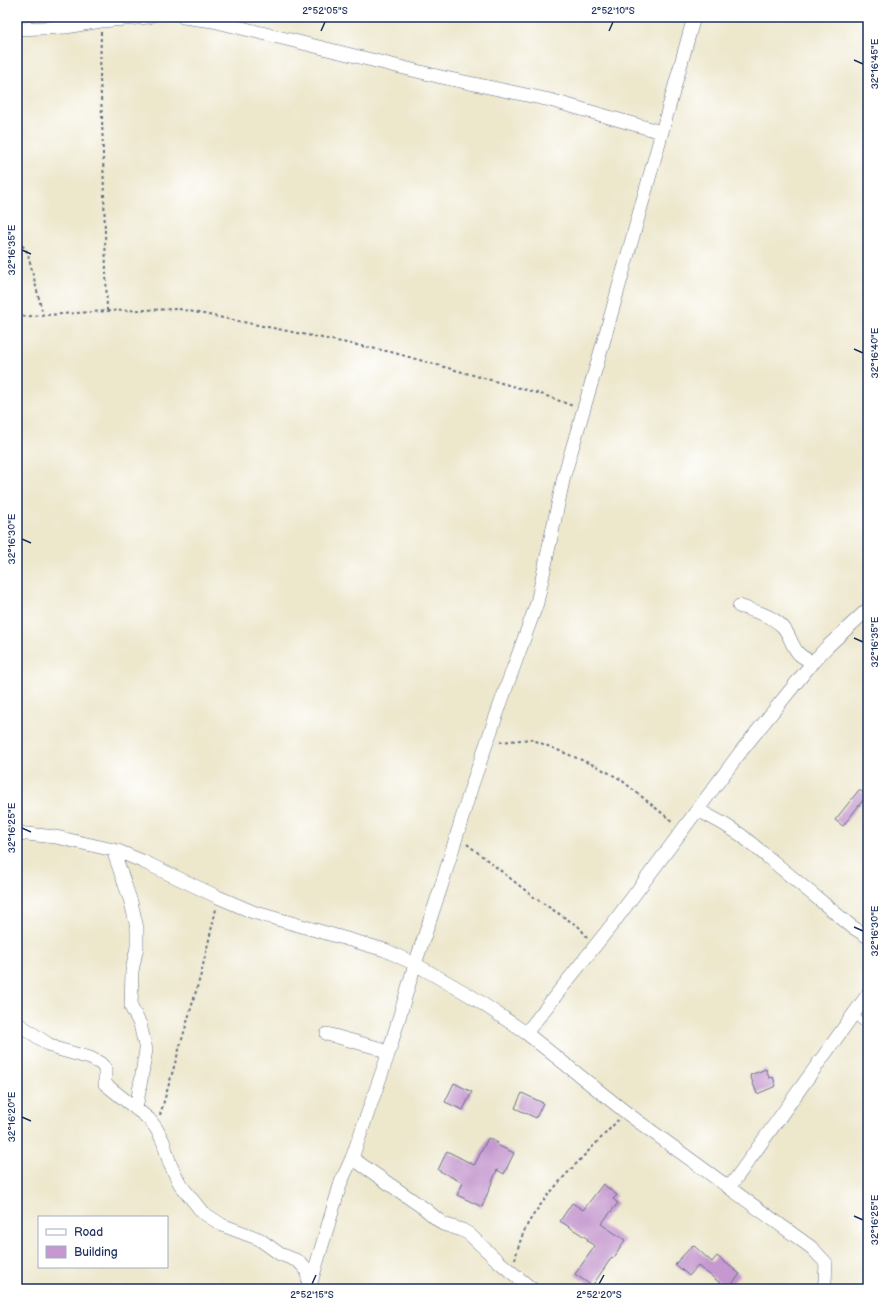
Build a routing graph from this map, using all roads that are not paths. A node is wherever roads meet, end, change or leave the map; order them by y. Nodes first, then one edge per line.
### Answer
1 (150, 17) edge
2 (183, 17) edge
3 (694, 17) edge
4 (17, 28) edge
5 (661, 132) junction
6 (739, 606) dead end
7 (868, 609) edge
8 (813, 662) junction
9 (698, 810) junction
10 (17, 833) edge
11 (113, 850) junction
12 (868, 937) edge
13 (415, 964) junction
14 (868, 994) edge
15 (853, 1014) junction
16 (17, 1023) edge
17 (868, 1027) edge
18 (526, 1033) junction
19 (327, 1034) dead end
20 (388, 1055) junction
21 (136, 1109) junction
22 (352, 1158) junction
23 (729, 1188) junction
24 (309, 1288) edge
25 (532, 1289) edge
26 (822, 1289) edge

1 - 4 street
2 - 5 street
3 - 5 street
5 - 13 street
6 - 8 street
7 - 8 street
8 - 9 street
9 - 12 street
9 - 18 street
10 - 11 street
11 - 13 street
11 - 21 street
13 - 18 street
13 - 20 street
14 - 15 street
15 - 17 lane
15 - 23 street
16 - 21 street
18 - 23 street
19 - 20 street
20 - 22 street
21 - 24 street
22 - 24 street
22 - 25 street
23 - 26 street

